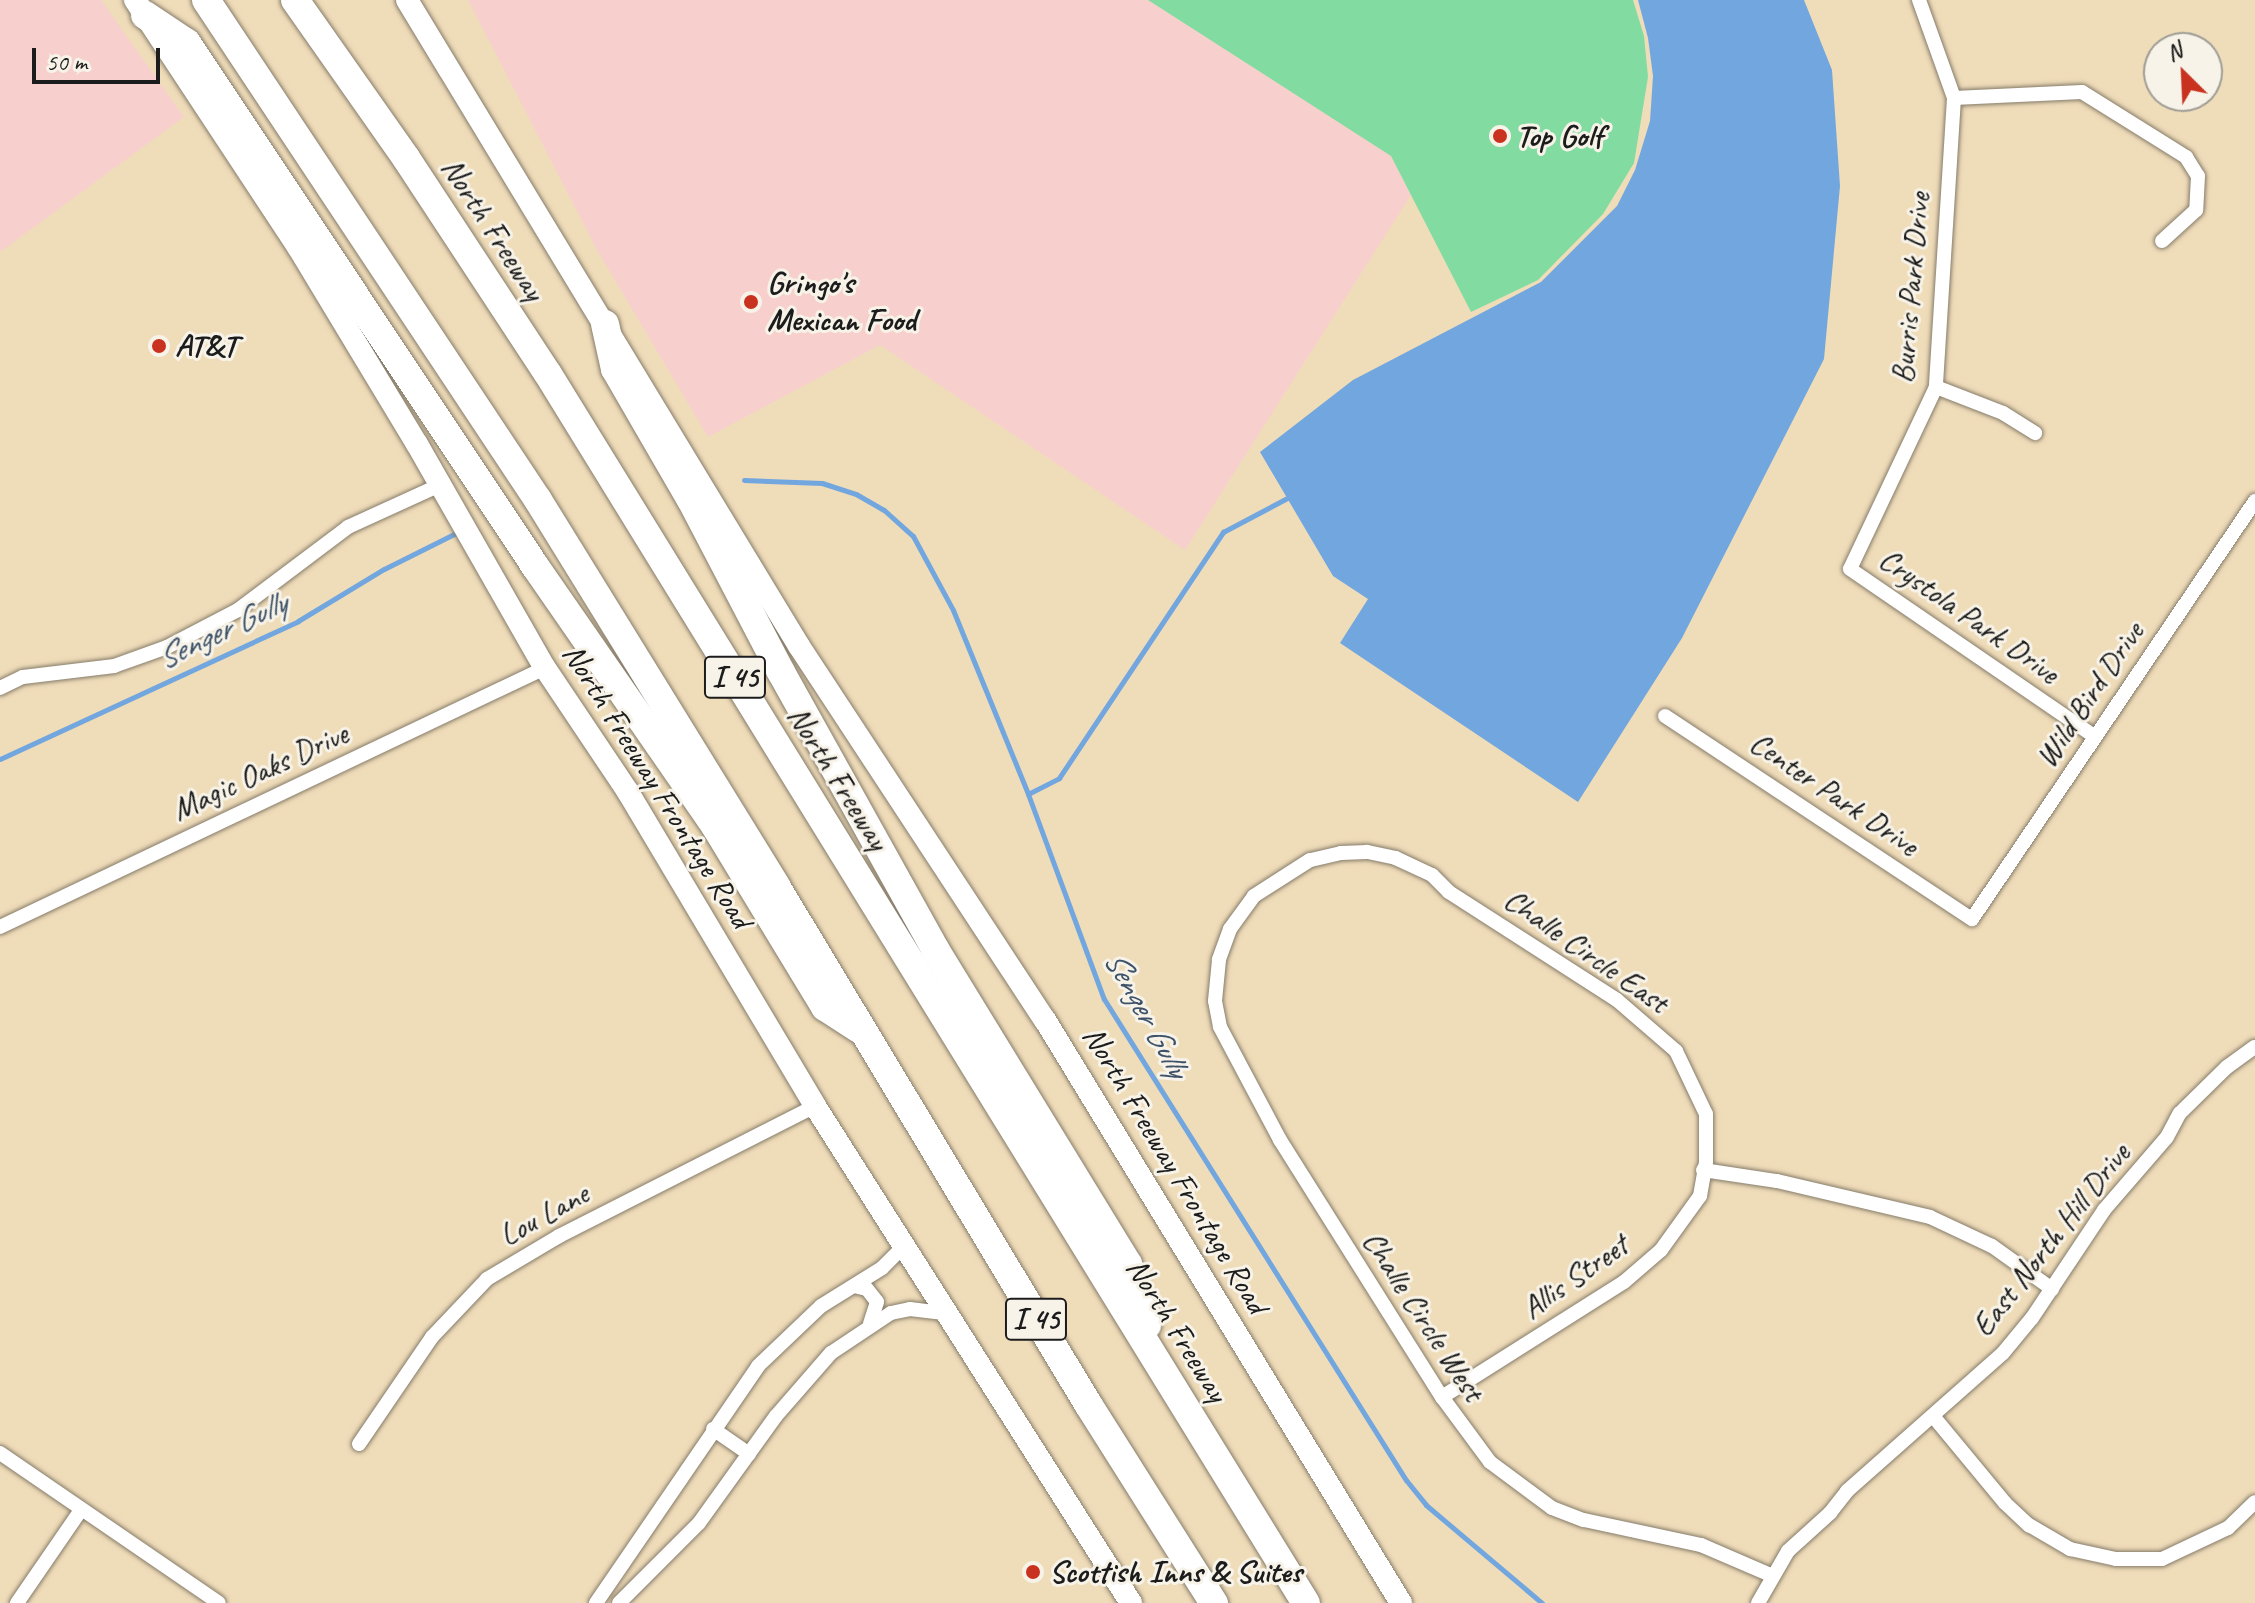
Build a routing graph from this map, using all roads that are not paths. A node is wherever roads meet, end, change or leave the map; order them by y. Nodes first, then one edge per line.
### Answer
1 (206, 0) edge
2 (295, 0) edge
3 (407, 0) edge
4 (1919, 0) edge
5 (140, 7) edge
6 (1954, 98) junction
7 (2162, 241) dead end
8 (605, 324) junction
9 (1936, 387) junction
10 (2035, 433) dead end
11 (440, 485) junction
12 (2255, 501) edge
13 (1850, 569) joint
14 (545, 668) junction
15 (0, 688) edge
16 (1665, 716) dead end
17 (2095, 737) junction
18 (1238, 918) joint
19 (1972, 919) joint
20 (0, 927) edge
21 (863, 1031) junction
22 (2255, 1047) edge
23 (815, 1106) junction
24 (1703, 1170) junction
25 (905, 1245) junction
26 (854, 1286) junction
27 (2052, 1289) junction
28 (948, 1314) junction
29 (870, 1324) junction
30 (1158, 1364) junction
31 (1442, 1397) junction
32 (1933, 1416) junction
33 (713, 1429) junction
34 (359, 1444) dead end
35 (0, 1453) edge
36 (749, 1454) junction
37 (2255, 1502) edge
38 (81, 1510) junction
39 (1773, 1576) junction
40 (17, 1603) edge
41 (219, 1603) edge
42 (596, 1603) edge
43 (619, 1603) edge
44 (1131, 1603) edge
45 (1214, 1603) edge
46 (1306, 1603) edge
47 (1401, 1603) edge
48 (1758, 1603) edge

1 - 21 highway, I 45
2 - 30 highway, North Freeway / I 45
3 - 8 main road, North Freeway Frontage Road
4 - 6 street, Burris Park Drive
5 - 11 main road, North Freeway Frontage Road
5 - 21 highway
6 - 7 street
6 - 9 street, Burris Park Drive
8 - 30 highway
8 - 47 main road, North Freeway Frontage Road
9 - 10 street
9 - 13 street, Burris Park Drive
11 - 14 main road, North Freeway Frontage Road
11 - 15 street
12 - 17 street, Wild Bird Drive
13 - 17 street, Crystola Park Drive
14 - 20 street, Magic Oaks Drive
14 - 23 main road, North Freeway Frontage Road
16 - 19 street, Center Park Drive
17 - 19 street, Wild Bird Drive
18 - 24 street, Challe Circle East
18 - 31 street, Challe Circle West
21 - 45 highway, I 45
22 - 27 street, East North Hill Drive
23 - 25 main road, North Freeway Frontage Road
23 - 34 street, Lou Lane
24 - 27 street
24 - 31 street, Allis Street
25 - 26 street
25 - 28 main road, North Freeway Frontage Road
26 - 29 street
26 - 33 street
27 - 32 street, East North Hill Drive
28 - 29 street
28 - 44 main road, North Freeway Frontage Road
29 - 36 street
30 - 46 highway, North Freeway / I 45
31 - 39 street, Challe Circle West
32 - 37 street
32 - 39 street, East North Hill Drive
33 - 36 street
33 - 42 street
35 - 38 street
36 - 43 street
38 - 40 street
38 - 41 street
39 - 48 street, East North Hill Drive

